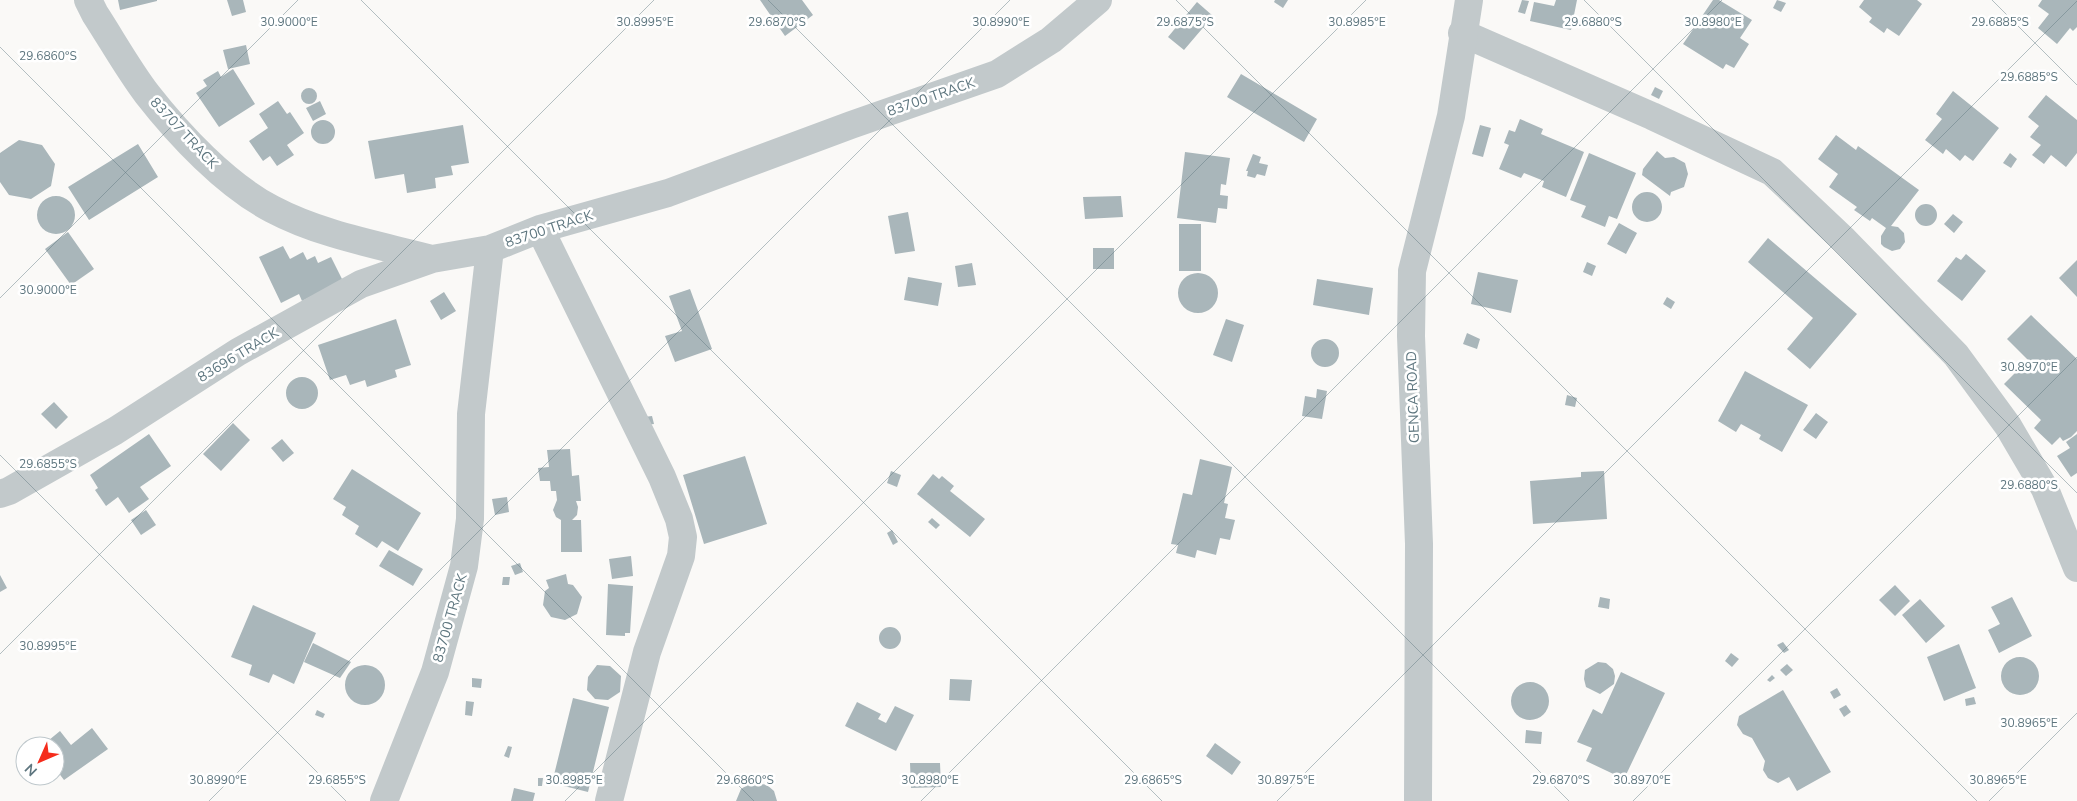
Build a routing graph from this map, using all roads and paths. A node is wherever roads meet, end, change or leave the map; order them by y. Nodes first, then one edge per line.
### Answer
1 (88, 0) edge
2 (1098, 0) edge
3 (1469, 0) edge
4 (1462, 33) junction
5 (540, 229) junction
6 (490, 249) junction
7 (432, 259) junction
8 (0, 494) edge
9 (2077, 568) edge
10 (384, 801) edge
11 (609, 801) edge
12 (1418, 801) edge

1 - 7 street, 83707 TRACK
2 - 5 street, 83700 TRACK
3 - 4 street, GENCA ROAD
4 - 9 street
4 - 12 street, GENCA ROAD
5 - 6 street, 83700 TRACK
5 - 11 street
6 - 7 street, 83696 TRACK
6 - 10 street, 83700 TRACK
7 - 8 street, 83696 TRACK

